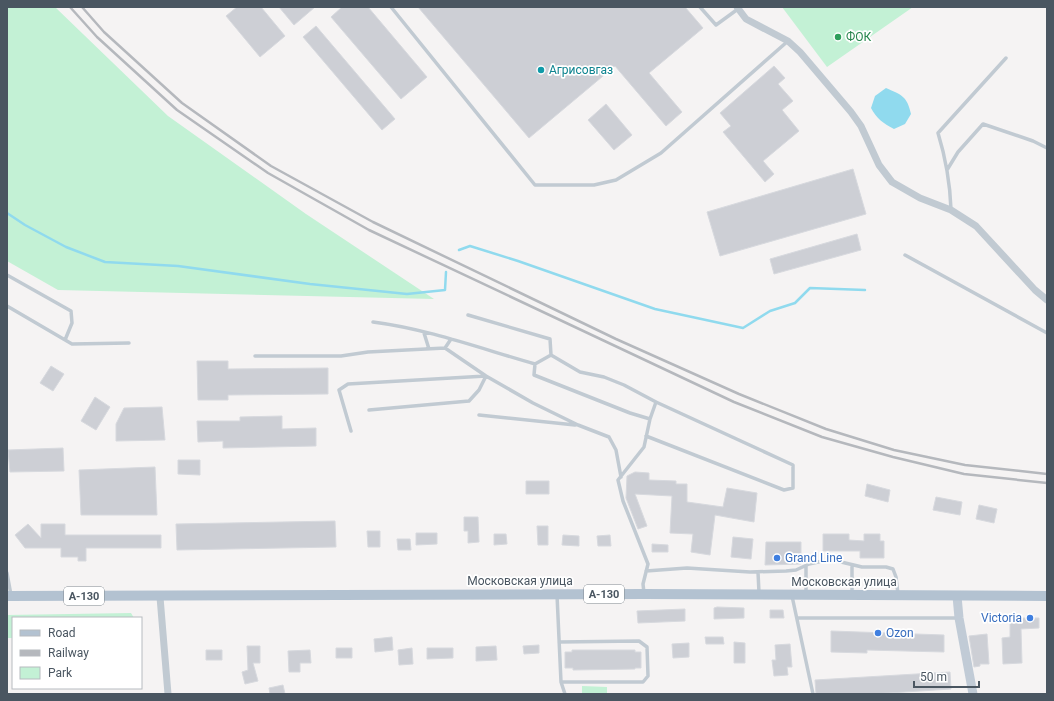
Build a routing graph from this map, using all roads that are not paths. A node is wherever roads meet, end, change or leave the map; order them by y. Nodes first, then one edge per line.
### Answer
1 (391, 7) edge
2 (700, 7) edge
3 (738, 8) edge
4 (788, 41) junction
5 (1006, 58) dead end
6 (1047, 148) edge
7 (947, 170) junction
8 (951, 210) junction
9 (905, 255) dead end
10 (7, 275) edge
11 (1047, 300) edge
12 (7, 306) edge
13 (468, 315) dead end
14 (373, 322) dead end
15 (424, 333) junction
16 (1047, 333) edge
17 (451, 339) junction
18 (66, 340) junction
19 (129, 343) dead end
20 (445, 348) junction
21 (429, 349) junction
22 (551, 355) junction
23 (255, 356) dead end
24 (535, 364) junction
25 (486, 376) junction
26 (656, 402) junction
27 (369, 410) dead end
28 (479, 415) dead end
29 (650, 419) junction
30 (578, 425) junction
31 (351, 431) dead end
32 (646, 436) junction
33 (621, 476) junction
34 (852, 565) junction
35 (806, 566) junction
36 (646, 571) junction
37 (758, 572) junction
38 (7, 573) edge
39 (557, 594) junction
40 (644, 594) junction
41 (760, 594) junction
42 (792, 594) junction
43 (806, 594) junction
44 (852, 594) junction
45 (898, 595) junction
46 (9, 596) edge
47 (160, 596) junction
48 (958, 596) junction
49 (1047, 596) edge
50 (797, 618) junction
51 (959, 618) junction
52 (559, 642) junction
53 (561, 682) junction
54 (168, 694) edge
55 (565, 694) edge
56 (813, 694) edge
57 (973, 694) edge

1 - 4 lane
2 - 3 lane
3 - 4 street
4 - 8 street
5 - 7 lane
6 - 7 lane
7 - 8 lane
8 - 11 street
9 - 16 lane
10 - 18 lane
12 - 18 lane
13 - 22 lane
14 - 15 lane
15 - 17 lane
15 - 21 lane
17 - 20 lane
17 - 24 lane
18 - 19 lane
20 - 21 lane
20 - 25 lane
21 - 23 lane
22 - 24 lane
22 - 26 lane
24 - 29 lane
25 - 27 lane
25 - 30 lane
25 - 31 lane
26 - 29 lane
26 - 32 lane
28 - 30 lane
29 - 32 lane
30 - 33 lane
32 - 33 lane
33 - 36 lane
34 - 35 lane
34 - 44 lane
34 - 45 lane
35 - 37 lane
35 - 43 lane
36 - 37 lane
36 - 40 lane
37 - 41 lane
38 - 46 lane
39 - 40 main road, Московская улица / А-130
39 - 47 main road, Московская улица / А-130
39 - 52 lane
40 - 41 main road, Московская улица / А-130
41 - 42 main road, Московская улица / А-130
42 - 43 main road, Московская улица / А-130
42 - 50 lane
43 - 44 main road, Московская улица / А-130
44 - 45 main road, Московская улица / А-130
45 - 48 main road, Московская улица / А-130
46 - 47 main road, А-130
47 - 54 street
48 - 49 main road, Московская улица / А-130
48 - 51 street
50 - 51 lane
50 - 56 lane
51 - 57 street
52 - 53 lane
52 - 53 lane
53 - 55 lane

